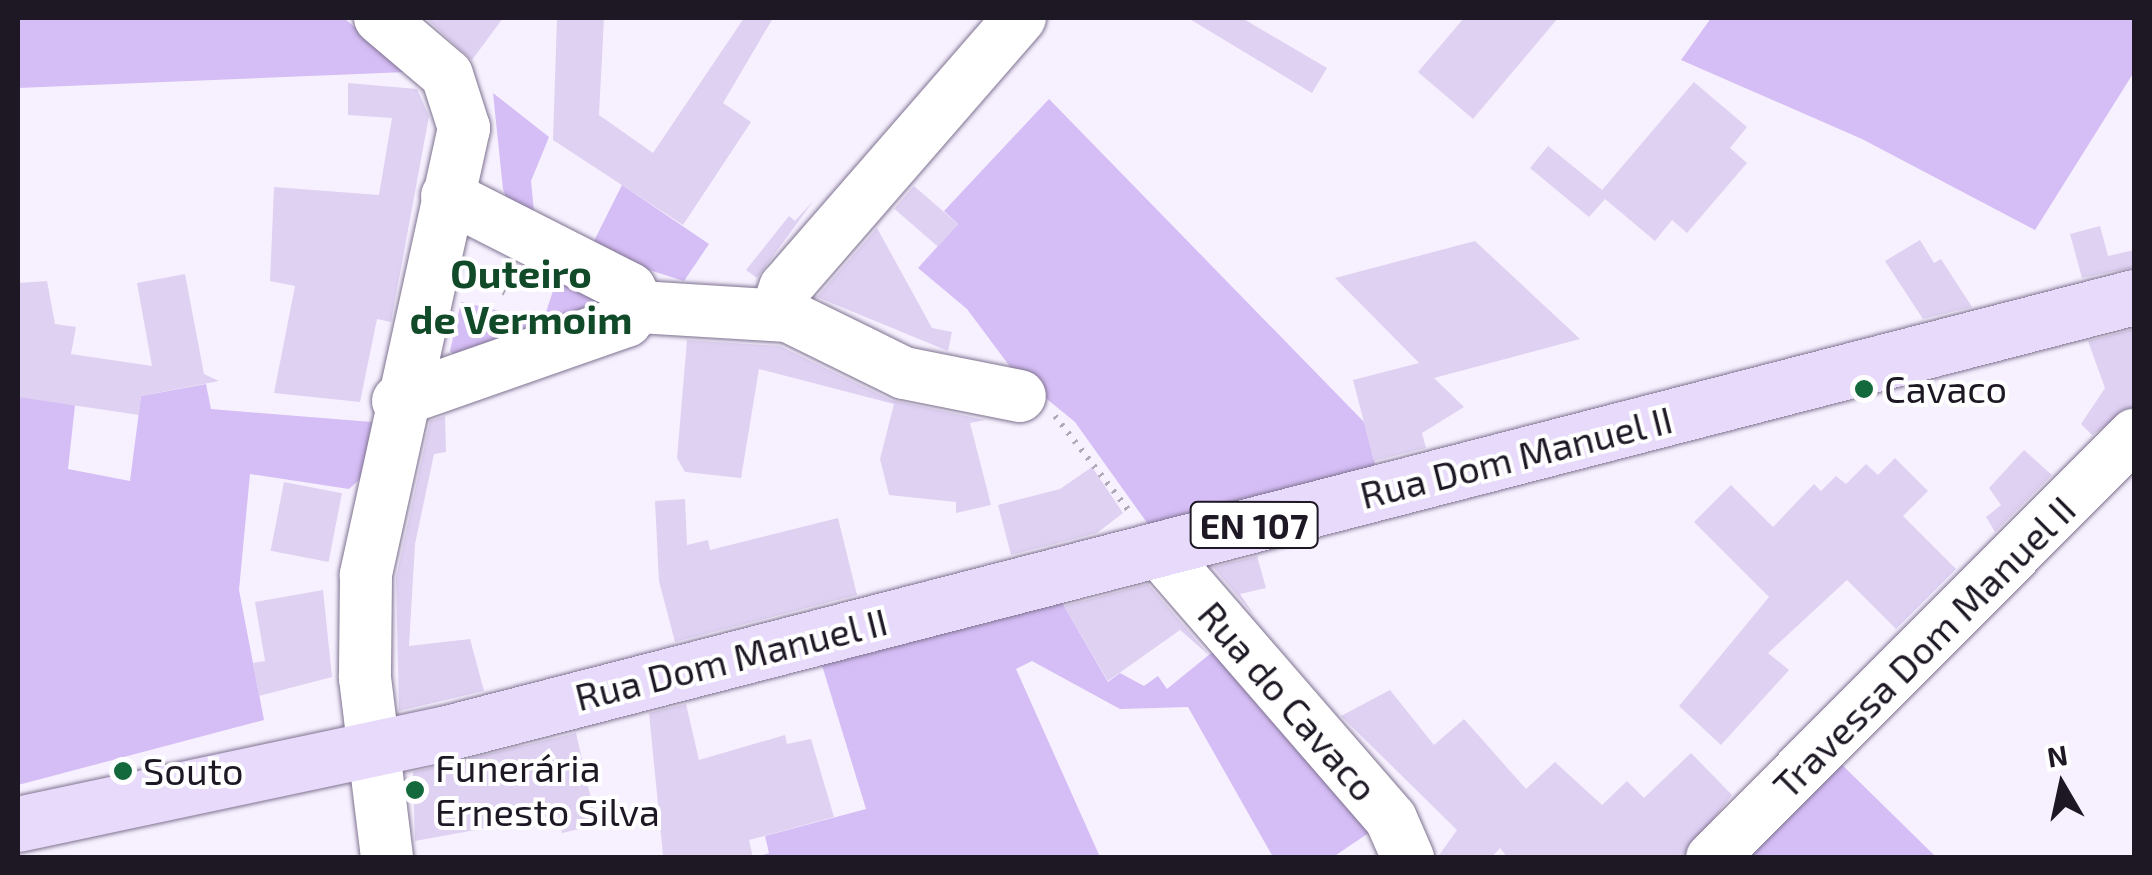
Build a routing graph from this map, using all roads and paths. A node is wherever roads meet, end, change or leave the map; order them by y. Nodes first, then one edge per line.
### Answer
1 (380, 18) edge
2 (1020, 18) edge
3 (447, 196) junction
4 (2134, 297) edge
5 (639, 308) junction
6 (776, 313) junction
7 (1020, 396) joint
8 (398, 401) junction
9 (2134, 436) edge
10 (1150, 539) junction
11 (373, 747) junction
12 (18, 824) edge
13 (1399, 838) edge
14 (387, 858) edge
15 (1712, 858) edge

1 - 3 street
2 - 6 street
3 - 5 street
3 - 8 street
4 - 10 main road, Rua Dom Manuel II / EN 107
5 - 6 street
5 - 8 street
6 - 7 street
7 - 10 path
8 - 11 street
9 - 15 street, Travessa Dom Manuel II
10 - 11 main road, Rua Dom Manuel II / EN 107
10 - 13 street, Rua do Cavaco
11 - 12 main road, EN 107
11 - 14 street

